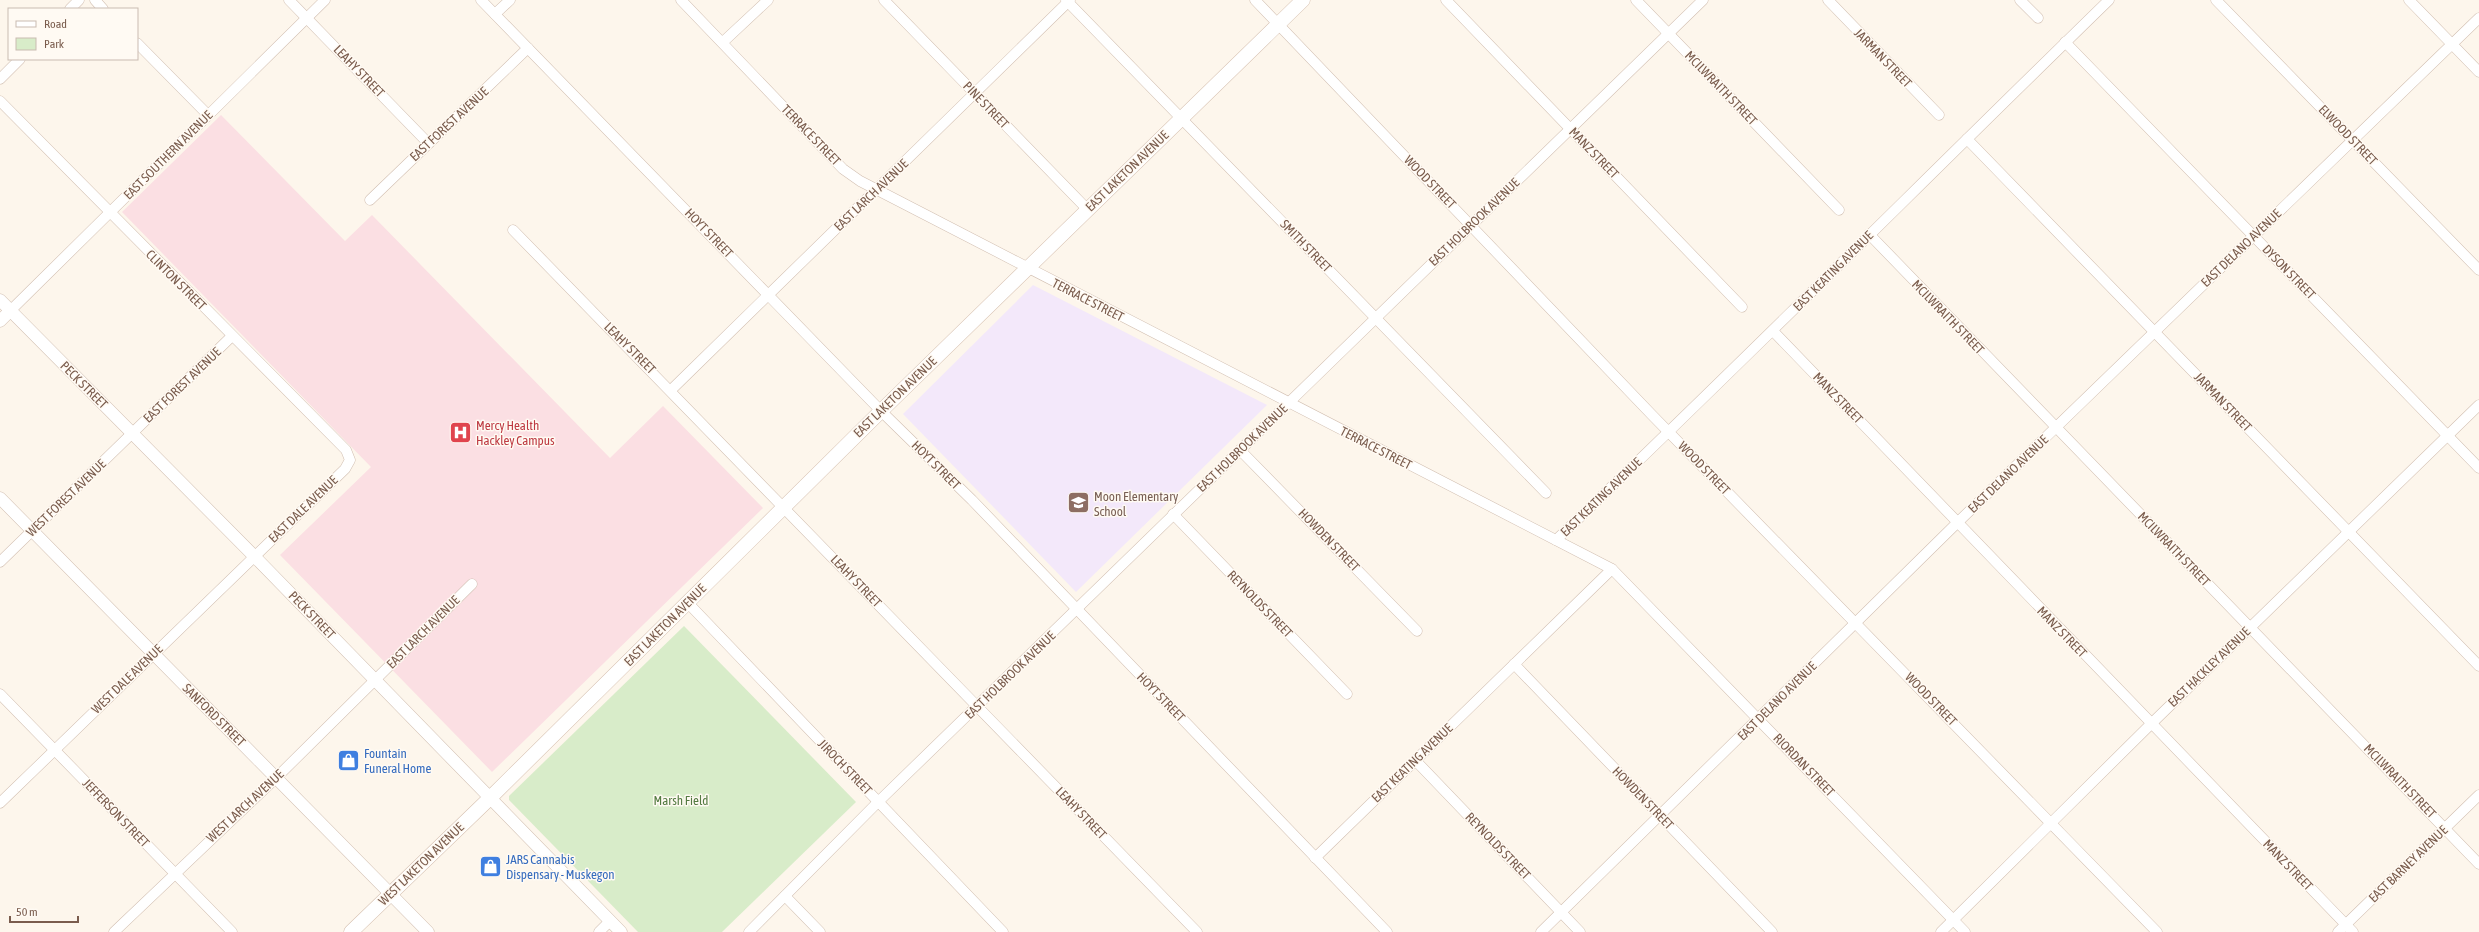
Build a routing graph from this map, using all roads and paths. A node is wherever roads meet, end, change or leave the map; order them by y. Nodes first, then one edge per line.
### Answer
1 (79, 0) edge
2 (95, 0) edge
3 (289, 0) edge
4 (324, 0) edge
5 (481, 0) edge
6 (510, 0) edge
7 (681, 0) edge
8 (768, 0) edge
9 (884, 0) edge
10 (1255, 0) edge
11 (1303, 0) edge
12 (1446, 0) edge
13 (1636, 0) edge
14 (1703, 0) edge
15 (1828, 0) edge
16 (2020, 0) edge
17 (2109, 0) edge
18 (2216, 0) edge
19 (2409, 0) edge
20 (1068, 1) edge
21 (71, 8) edge
22 (102, 8) edge
23 (495, 14) junction
24 (307, 18) junction
25 (2038, 18) dead end
26 (2479, 18) edge
27 (1278, 24) junction
28 (1669, 34) junction
29 (723, 42) junction
30 (2065, 42) junction
31 (138, 44) edge
32 (2452, 45) junction
33 (528, 48) junction
34 (19, 60) edge
35 (2479, 72) edge
36 (0, 79) edge
37 (975, 93) junction
38 (0, 101) edge
39 (208, 115) junction
40 (1939, 115) dead end
41 (1181, 118) junction
42 (1570, 129) junction
43 (1967, 139) junction
44 (2353, 141) junction
45 (428, 143) junction
46 (876, 190) junction
47 (370, 200) dead end
48 (1088, 209) junction
49 (1839, 210) dead end
50 (110, 212) junction
51 (1472, 225) junction
52 (513, 230) dead end
53 (1868, 234) junction
54 (2253, 236) junction
55 (1027, 268) junction
56 (2479, 270) edge
57 (769, 295) junction
58 (0, 300) edge
59 (1742, 307) dead end
60 (10, 310) junction
61 (1376, 318) junction
62 (0, 321) edge
63 (1773, 331) junction
64 (2155, 331) junction
65 (232, 336) junction
66 (671, 390) junction
67 (1288, 403) junction
68 (2479, 405) edge
69 (881, 410) junction
70 (2056, 428) junction
71 (1668, 432) junction
72 (131, 434) junction
73 (2447, 435) junction
74 (1240, 450) junction
75 (350, 460) joint
76 (2479, 468) edge
77 (1546, 493) dead end
78 (0, 498) edge
79 (785, 507) junction
80 (1173, 514) junction
81 (1957, 524) junction
82 (32, 530) junction
83 (2349, 532) junction
84 (1543, 533) joint
85 (1556, 540) junction
86 (254, 556) junction
87 (0, 562) edge
88 (1612, 569) junction
89 (472, 584) dead end
90 (687, 602) junction
91 (1077, 610) junction
92 (1856, 623) junction
93 (2250, 628) junction
94 (1417, 631) dead end
95 (153, 654) junction
96 (1514, 664) junction
97 (2479, 666) edge
98 (375, 679) junction
99 (0, 694) edge
100 (1347, 694) dead end
101 (977, 707) junction
102 (1759, 719) junction
103 (2151, 724) junction
104 (54, 750) junction
105 (1415, 760) junction
106 (277, 777) junction
107 (2479, 795) edge
108 (491, 797) junction
109 (878, 802) junction
110 (0, 803) edge
111 (1660, 816) junction
112 (2052, 823) junction
113 (2445, 828) junction
114 (1315, 858) junction
115 (2479, 864) edge
116 (174, 874) junction
117 (391, 894) junction
118 (785, 896) junction
119 (1561, 912) junction
120 (1954, 920) junction
121 (610, 921) junction
122 (2346, 924) junction
123 (114, 932) edge
124 (232, 932) edge
125 (351, 932) edge
126 (428, 932) edge
127 (599, 932) edge
128 (621, 932) edge
129 (749, 932) edge
130 (820, 932) edge
131 (1003, 932) edge
132 (1198, 932) edge
133 (1387, 932) edge
134 (1541, 932) edge
135 (1580, 932) edge
136 (1772, 932) edge
137 (1941, 932) edge
138 (1965, 932) edge
139 (2157, 932) edge
140 (2338, 932) edge
141 (2353, 932) edge

1 - 21 street
2 - 22 street
3 - 24 street, LEAHY STREET
4 - 24 street, EAST SOUTHERN AVENUE
5 - 23 street, HOYT STREET
6 - 23 street
7 - 29 street, TERRACE STREET
8 - 29 street
9 - 37 street, PINE STREET
10 - 27 street, WOOD STREET
11 - 27 main road, EAST LAKETON AVENUE
12 - 42 street, MANZ STREET
13 - 28 street, MCILWRAITH STREET
14 - 28 street, EAST HOLBROOK AVENUE
15 - 40 street, JARMAN STREET
16 - 25 street
17 - 30 street, EAST KEATING AVENUE
18 - 44 street, ELWOOD STREET
19 - 32 street
20 - 37 street, EAST LARCH AVENUE
20 - 41 street, SMITH STREET
23 - 33 street, HOYT STREET
24 - 39 street, EAST SOUTHERN AVENUE
24 - 45 street, LEAHY STREET
26 - 32 street, EAST DELANO AVENUE
27 - 41 main road, EAST LAKETON AVENUE
27 - 51 street, WOOD STREET
28 - 42 street, EAST HOLBROOK AVENUE
28 - 49 street, MCILWRAITH STREET
29 - 46 street, TERRACE STREET
30 - 43 street, EAST KEATING AVENUE
30 - 54 street, DYSON STREET
31 - 39 street
32 - 35 street
32 - 44 street, EAST DELANO AVENUE
33 - 45 street, EAST FOREST AVENUE
33 - 57 street, HOYT STREET
34 - 36 street
37 - 46 street, EAST LARCH AVENUE
37 - 48 street, PINE STREET
38 - 50 street, CLINTON STREET
39 - 50 street, EAST SOUTHERN AVENUE
41 - 48 main road, EAST LAKETON AVENUE
41 - 61 street, SMITH STREET
42 - 51 street, EAST HOLBROOK AVENUE
42 - 59 street, MANZ STREET
43 - 53 street, EAST KEATING AVENUE
43 - 64 street, JARMAN STREET
44 - 54 street, EAST DELANO AVENUE
44 - 56 street, ELWOOD STREET
45 - 47 street, EAST FOREST AVENUE
46 - 55 street, TERRACE STREET
46 - 57 street, EAST LARCH AVENUE
48 - 55 main road, EAST LAKETON AVENUE
50 - 60 street, EAST SOUTHERN AVENUE
50 - 65 street, CLINTON STREET
51 - 61 street, EAST HOLBROOK AVENUE
51 - 71 street, WOOD STREET
52 - 66 street, LEAHY STREET
53 - 63 street, EAST KEATING AVENUE
53 - 70 street, MCILWRAITH STREET
54 - 64 street, EAST DELANO AVENUE
54 - 73 street, DYSON STREET
55 - 67 street, TERRACE STREET
55 - 69 main road, EAST LAKETON AVENUE
57 - 66 street, EAST LARCH AVENUE
57 - 69 street, HOYT STREET
58 - 60 street, PECK STREET
60 - 62 street
60 - 72 street, PECK STREET
61 - 67 street, EAST HOLBROOK AVENUE
61 - 77 street, SMITH STREET
63 - 71 street, EAST KEATING AVENUE
63 - 81 street, MANZ STREET
64 - 70 street, EAST DELANO AVENUE
64 - 83 street, JARMAN STREET
65 - 72 street, EAST FOREST AVENUE
65 - 75 street, CLINTON STREET
66 - 79 street, LEAHY STREET
67 - 74 street, EAST HOLBROOK AVENUE
67 - 84 street, TERRACE STREET
68 - 73 street, EAST HACKLEY AVENUE
69 - 79 main road, EAST LAKETON AVENUE
69 - 91 street, HOYT STREET
70 - 81 street, EAST DELANO AVENUE
70 - 93 street, MCILWRAITH STREET
71 - 85 street, EAST KEATING AVENUE
71 - 92 street, WOOD STREET
72 - 82 street, WEST FOREST AVENUE
72 - 86 street, PECK STREET
73 - 76 street, DYSON STREET
73 - 83 street, EAST HACKLEY AVENUE
74 - 80 street, EAST HOLBROOK AVENUE
74 - 94 street, HOWDEN STREET
75 - 86 street, EAST DALE AVENUE
78 - 82 street, SANFORD STREET
79 - 90 main road, EAST LAKETON AVENUE
79 - 101 street, LEAHY STREET
80 - 91 street, EAST HOLBROOK AVENUE
80 - 100 street, REYNOLDS STREET
81 - 92 street, EAST DELANO AVENUE
81 - 103 street, MANZ STREET
82 - 87 street, WEST FOREST AVENUE
82 - 95 street, SANFORD STREET
83 - 93 street, EAST HACKLEY AVENUE
83 - 97 street, JARMAN STREET
84 - 85 street, RIORDAN STREET
85 - 88 street, RIORDAN STREET
86 - 95 street, WEST DALE AVENUE
86 - 98 street, PECK STREET
88 - 96 street, EAST KEATING AVENUE
88 - 102 street, RIORDAN STREET
89 - 98 street, EAST LARCH AVENUE
90 - 108 main road, EAST LAKETON AVENUE
90 - 109 street, JIROCH STREET
91 - 101 street, EAST HOLBROOK AVENUE
91 - 114 street, HOYT STREET
92 - 102 street, EAST DELANO AVENUE
92 - 112 street, WOOD STREET
93 - 103 street, EAST HACKLEY AVENUE
93 - 113 street, MCILWRAITH STREET
95 - 104 street, WEST DALE AVENUE
95 - 106 street, SANFORD STREET
96 - 105 street, EAST KEATING AVENUE
96 - 111 street, HOWDEN STREET
98 - 106 street, WEST LARCH AVENUE
98 - 108 street, PECK STREET
99 - 104 street, JEFFERSON STREET
101 - 109 street, EAST HOLBROOK AVENUE
101 - 132 street, LEAHY STREET
102 - 111 street, EAST DELANO AVENUE
102 - 120 street, RIORDAN STREET
103 - 112 street, EAST HACKLEY AVENUE
103 - 122 street, MANZ STREET
104 - 110 street, WEST DALE AVENUE
104 - 116 street, JEFFERSON STREET
105 - 114 street, EAST KEATING AVENUE
105 - 119 street, REYNOLDS STREET
106 - 116 street, WEST LARCH AVENUE
106 - 117 street, SANFORD STREET
107 - 113 street, EAST BARNEY AVENUE
108 - 117 main road, WEST LAKETON AVENUE
108 - 121 street, PECK STREET
109 - 118 street, EAST HOLBROOK AVENUE
109 - 131 street, JIROCH STREET
111 - 119 street, EAST DELANO AVENUE
111 - 136 street, HOWDEN STREET
112 - 120 street, EAST HACKLEY AVENUE
112 - 139 street, WOOD STREET
113 - 115 street, MCILWRAITH STREET
113 - 122 street, EAST BARNEY AVENUE
114 - 133 street, HOYT STREET
116 - 123 street, WEST LARCH AVENUE
116 - 124 street, JEFFERSON STREET
117 - 125 main road, WEST LAKETON AVENUE
117 - 126 street, SANFORD STREET
118 - 129 street, EAST HOLBROOK AVENUE
118 - 130 street
119 - 134 street, EAST DELANO AVENUE
119 - 135 street, REYNOLDS STREET
120 - 137 street, EAST HACKLEY AVENUE
120 - 138 street, RIORDAN STREET
121 - 127 street
121 - 128 street, PECK STREET
122 - 140 street, EAST BARNEY AVENUE
122 - 141 street, MANZ STREET

